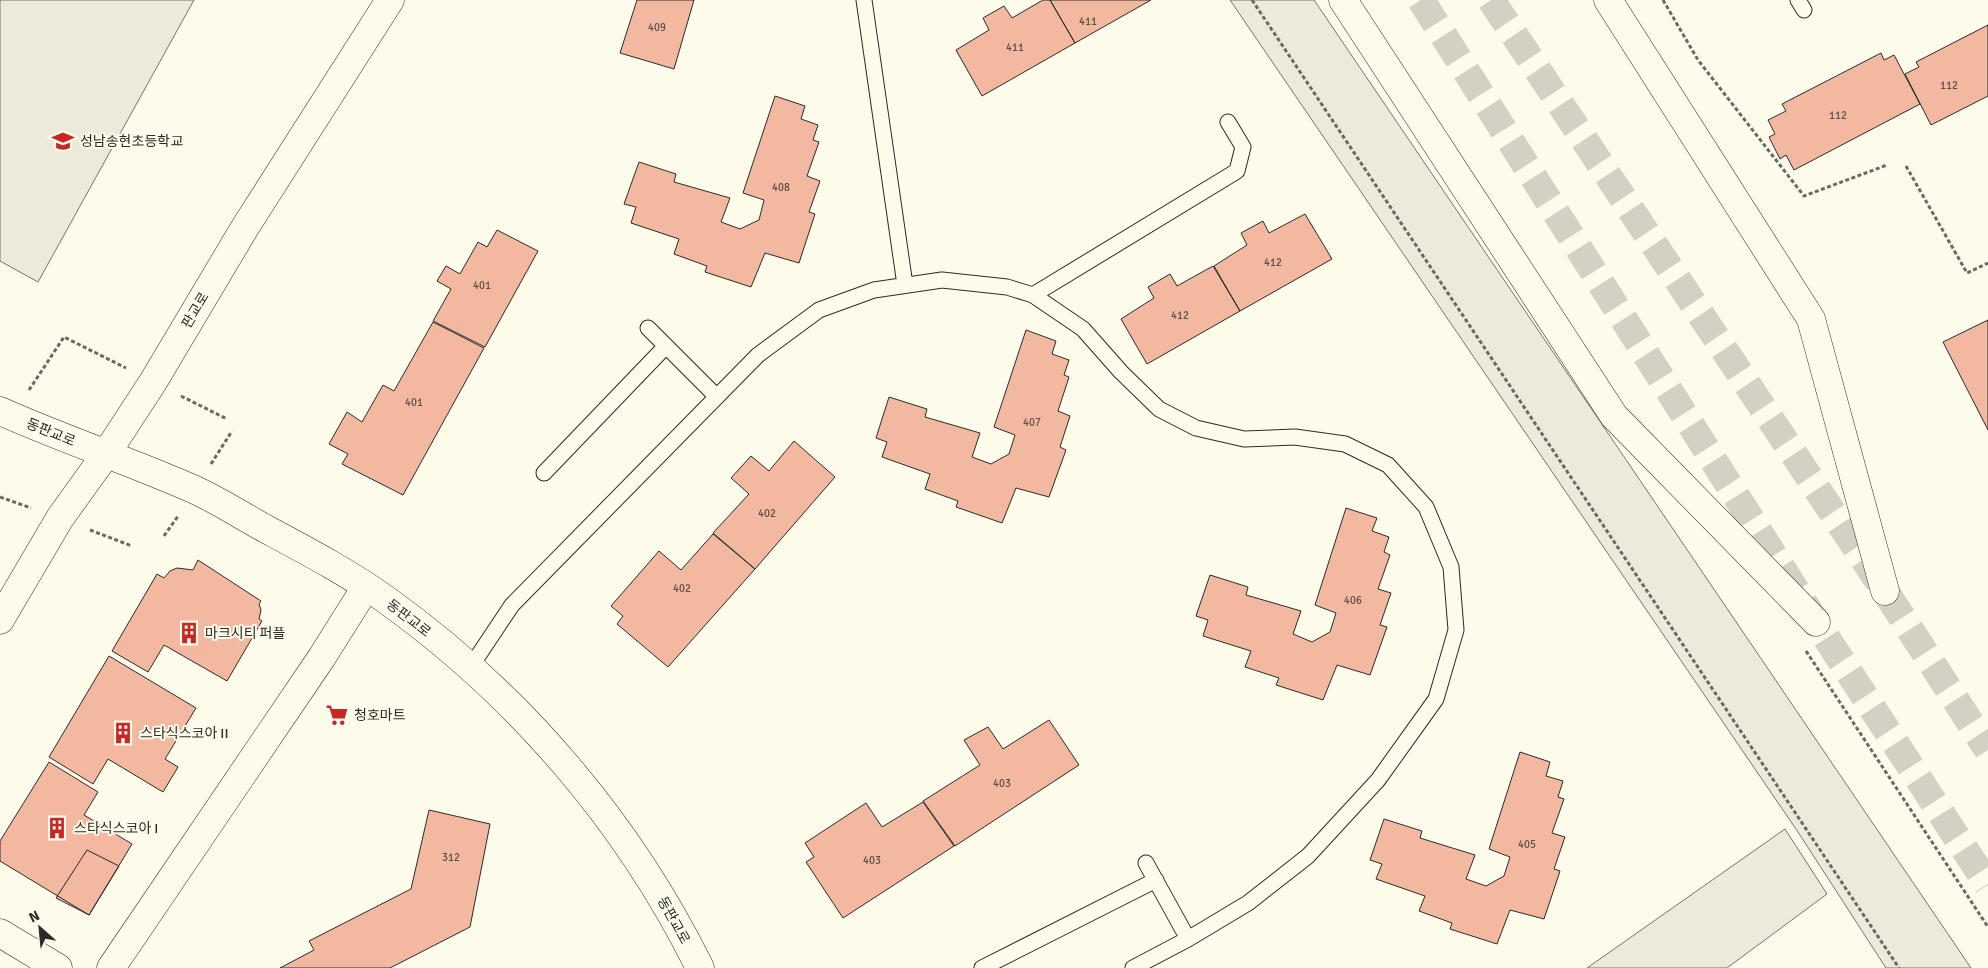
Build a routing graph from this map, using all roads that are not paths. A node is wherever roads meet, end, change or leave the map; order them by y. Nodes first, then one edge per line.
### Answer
1 (390, 0) edge
2 (864, 0) edge
3 (1343, 0) edge
4 (1608, 0) edge
5 (1228, 122) dead end
6 (904, 285) junction
7 (1033, 295) junction
8 (648, 328) dead end
9 (666, 346) junction
10 (717, 397) junction
11 (6, 414) edge
12 (106, 454) junction
13 (544, 473) dead end
14 (366, 587) junction
15 (1885, 591) dead end
16 (0, 620) edge
17 (1816, 622) dead end
18 (470, 668) junction
19 (1146, 863) dead end
20 (1156, 880) junction
21 (0, 933) edge
22 (1188, 939) junction
23 (58, 968) edge
24 (111, 968) edge
25 (700, 968) edge
26 (982, 968) edge
27 (1133, 968) edge

1 - 12 main road, 판교로
2 - 6 lane
3 - 17 main road
4 - 15 main road
5 - 7 lane
6 - 7 lane
6 - 10 lane
7 - 22 lane
8 - 9 lane
9 - 10 lane
9 - 13 lane
10 - 18 lane
11 - 12 main road, 동판교로
12 - 14 main road, 동판교로
12 - 16 main road, 판교로
14 - 18 main road, 동판교로
14 - 24 main road
18 - 25 main road, 동판교로
19 - 20 lane
20 - 22 lane
20 - 26 lane
21 - 23 main road
22 - 27 lane

